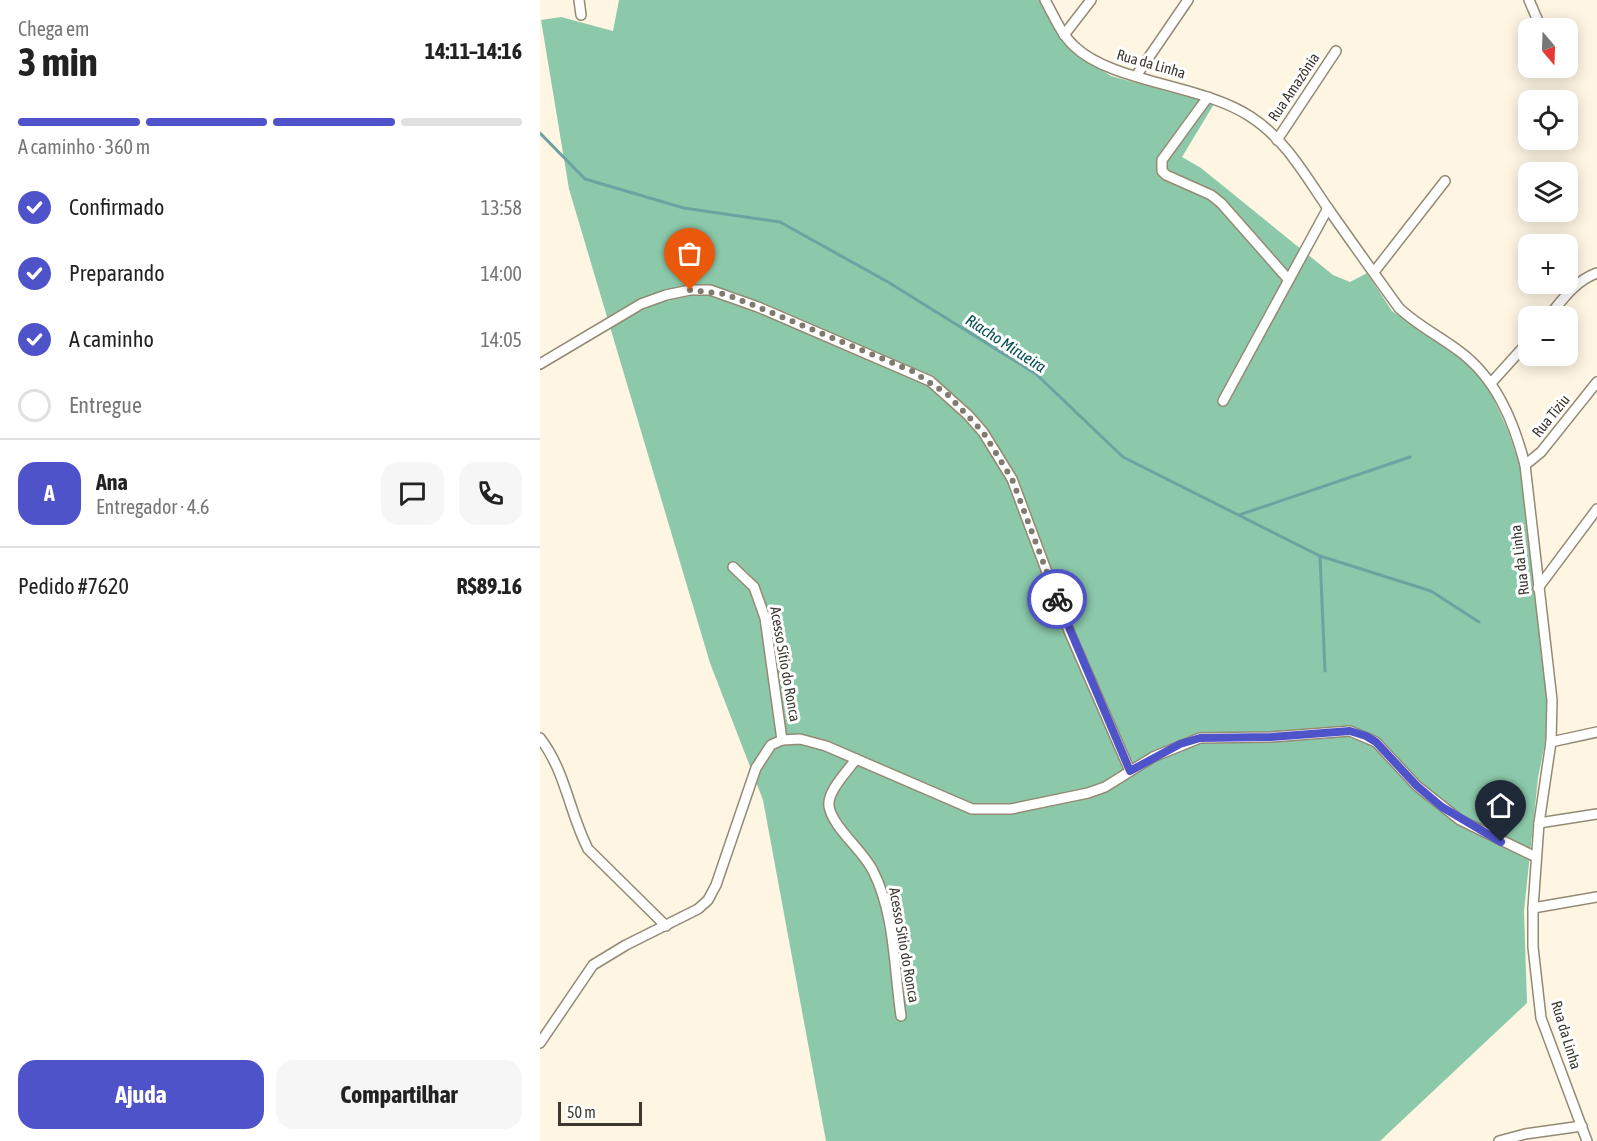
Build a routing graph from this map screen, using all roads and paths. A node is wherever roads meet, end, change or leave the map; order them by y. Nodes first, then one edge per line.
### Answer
1 (579, 0) edge
2 (1046, 0) edge
3 (1092, 0) edge
4 (1188, 0) edge
5 (1529, 0) edge
6 (581, 15) dead end
7 (1537, 18) edge
8 (1064, 35) junction
9 (1336, 51) dead end
10 (1136, 75) junction
11 (1208, 96) junction
12 (1277, 140) junction
13 (1445, 181) dead end
14 (1328, 208) junction
15 (1374, 272) junction
16 (1597, 273) edge
17 (1288, 279) junction
18 (1557, 306) edge
19 (1518, 353) edge
20 (540, 364) edge
21 (1597, 382) edge
22 (1491, 383) junction
23 (1223, 400) dead end
24 (1525, 465) junction
25 (1597, 509) edge
26 (733, 567) dead end
27 (1538, 588) junction
28 (1597, 732) edge
29 (540, 738) edge
30 (782, 740) junction
31 (1551, 742) junction
32 (856, 759) junction
33 (1130, 771) junction
34 (1597, 814) edge
35 (1539, 823) junction
36 (1536, 857) junction
37 (1597, 897) edge
38 (1533, 908) junction
39 (666, 926) junction
40 (901, 1016) dead end
41 (540, 1043) edge
42 (1582, 1126) junction
43 (1499, 1141) edge
44 (1587, 1141) edge

1 - 6 street
2 - 8 street, Rua da Linha
3 - 8 street
4 - 10 street
5 - 7 street
8 - 10 street, Rua da Linha
9 - 12 street, Rua Amazônia
10 - 11 street, Rua da Linha
11 - 12 street, Rua da Linha
11 - 17 street
12 - 14 street, Rua da Linha
13 - 15 street
14 - 15 street, Rua da Linha
14 - 17 street
15 - 22 street, Rua da Linha
16 - 18 street
17 - 23 street
19 - 22 street
20 - 33 street
21 - 24 street, Rua Tiziu
22 - 24 street, Rua da Linha
24 - 27 street, Rua da Linha
25 - 27 street
26 - 30 street, Acesso Sítio do Ronca
27 - 31 street, Rua da Linha
28 - 31 street
29 - 39 street
30 - 32 street
30 - 39 street
31 - 35 street, Rua da Linha
32 - 33 street
32 - 40 street, Acesso Sitio do Ronca
33 - 36 street
34 - 35 street
35 - 36 street, Rua da Linha
36 - 38 street, Rua da Linha
37 - 38 street
38 - 42 street, Rua da Linha
39 - 41 street
42 - 43 street
42 - 44 street, Rua da Linha

